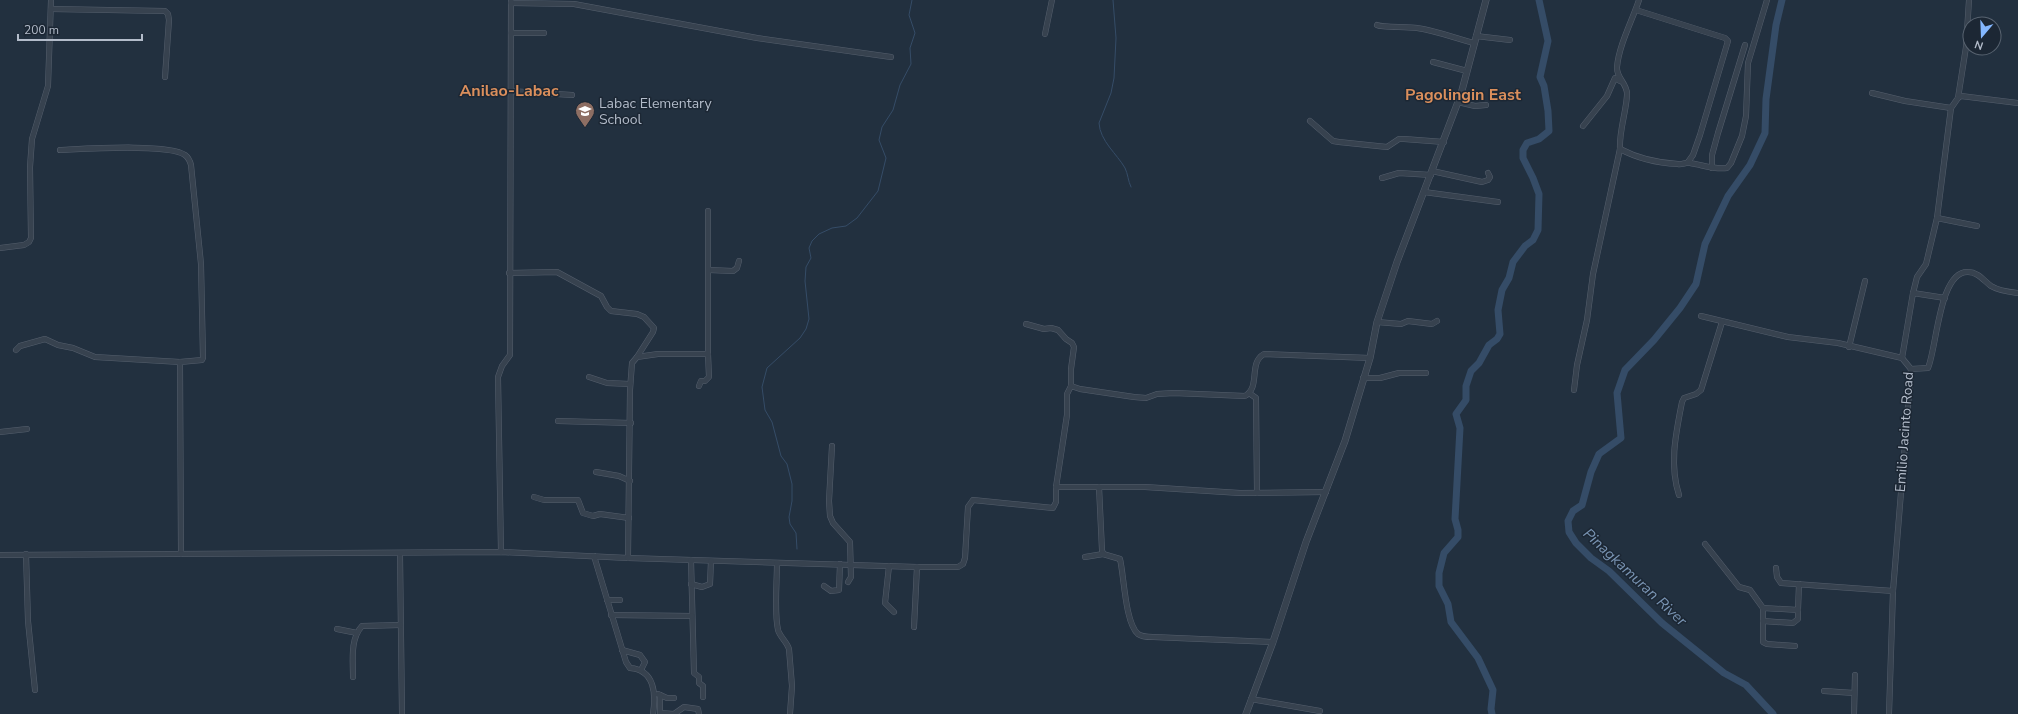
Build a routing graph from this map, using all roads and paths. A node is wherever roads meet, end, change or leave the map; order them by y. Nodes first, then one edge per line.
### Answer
1 (52, 0) edge
2 (1052, 0) edge
3 (1486, 0) edge
4 (1639, 0) edge
5 (1767, 0) edge
6 (1969, 0) edge
7 (511, 1) edge
8 (52, 8) junction
9 (1636, 10) junction
10 (1378, 25) dead end
11 (511, 33) junction
12 (544, 33) dead end
13 (1045, 34) dead end
14 (1475, 40) junction
15 (1510, 40) dead end
16 (1745, 45) dead end
17 (891, 57) dead end
18 (1433, 62) dead end
19 (1467, 71) junction
20 (165, 77) dead end
21 (1620, 81) junction
22 (510, 91) junction
23 (1872, 93) dead end
24 (572, 95) dead end
25 (1958, 98) junction
26 (1458, 102) junction
27 (2018, 103) edge
28 (1486, 105) dead end
29 (1952, 108) junction
30 (1310, 121) dead end
31 (1583, 126) dead end
32 (1444, 142) junction
33 (1620, 149) junction
34 (60, 150) dead end
35 (1688, 162) junction
36 (1712, 168) junction
37 (1432, 173) junction
38 (1488, 173) dead end
39 (1382, 178) dead end
40 (1424, 192) junction
41 (1498, 202) dead end
42 (708, 211) dead end
43 (1937, 218) junction
44 (1977, 226) dead end
45 (0, 248) edge
46 (739, 261) dead end
47 (709, 270) junction
48 (509, 273) junction
49 (1865, 281) dead end
50 (1913, 293) junction
51 (2018, 293) edge
52 (1945, 298) junction
53 (1701, 316) dead end
54 (1438, 321) dead end
55 (1378, 322) junction
56 (1722, 322) junction
57 (1026, 324) dead end
58 (1849, 347) junction
59 (16, 350) dead end
60 (708, 354) junction
61 (637, 356) junction
62 (1370, 358) junction
63 (1902, 358) junction
64 (180, 362) junction
65 (1911, 369) junction
66 (1426, 373) dead end
67 (589, 377) dead end
68 (1362, 378) junction
69 (630, 384) junction
70 (700, 386) dead end
71 (1071, 386) junction
72 (1574, 390) dead end
73 (1250, 393) junction
74 (558, 421) dead end
75 (631, 423) junction
76 (27, 429) dead end
77 (0, 432) edge
78 (832, 446) dead end
79 (596, 472) dead end
80 (630, 481) junction
81 (1056, 487) junction
82 (1099, 487) junction
83 (1326, 492) junction
84 (1257, 493) junction
85 (1679, 495) dead end
86 (534, 497) dead end
87 (629, 518) junction
88 (1705, 544) dead end
89 (501, 552) junction
90 (26, 554) junction
91 (181, 554) junction
92 (400, 554) junction
93 (1103, 554) junction
94 (0, 555) edge
95 (594, 556) junction
96 (1085, 557) dead end
97 (628, 558) junction
98 (691, 560) junction
99 (711, 561) junction
100 (777, 563) junction
101 (851, 566) junction
102 (889, 566) junction
103 (840, 567) junction
104 (917, 567) junction
105 (1776, 568) dead end
106 (848, 582) dead end
107 (691, 584) junction
108 (1799, 584) junction
109 (824, 586) dead end
110 (1892, 591) junction
111 (607, 600) junction
112 (620, 600) dead end
113 (1763, 608) junction
114 (1798, 610) junction
115 (894, 612) dead end
116 (611, 615) junction
117 (692, 616) junction
118 (1763, 621) junction
119 (400, 625) junction
120 (914, 627) dead end
121 (337, 629) dead end
122 (357, 633) junction
123 (1273, 642) junction
124 (1795, 646) dead end
125 (622, 650) junction
126 (641, 670) junction
127 (1855, 675) dead end
128 (353, 677) dead end
129 (35, 690) dead end
130 (1824, 691) dead end
131 (1854, 693) junction
132 (657, 694) junction
133 (703, 697) dead end
134 (674, 698) dead end
135 (1251, 698) junction
136 (1320, 711) dead end
137 (402, 714) edge
138 (653, 714) edge
139 (699, 714) edge
140 (790, 714) edge
141 (1246, 714) edge
142 (1854, 714) edge
143 (1889, 714) edge

1 - 8 street
2 - 13 street
3 - 14 street
4 - 9 street
5 - 36 street
6 - 25 street
7 - 11 street
7 - 17 street
8 - 20 street
8 - 45 street
9 - 21 street
9 - 35 street
10 - 14 street
11 - 12 street
11 - 22 street
14 - 15 street
14 - 19 street
16 - 36 street
18 - 19 street
19 - 26 street
21 - 31 street
21 - 33 street
22 - 24 street
22 - 48 street
23 - 29 street
25 - 27 street
25 - 29 street
26 - 28 street
26 - 32 street
29 - 43 street
30 - 32 street
32 - 37 street
33 - 35 street
33 - 72 street
34 - 64 street
35 - 36 street
37 - 38 street
37 - 39 street
37 - 40 street
40 - 41 street
40 - 55 street
42 - 47 street
43 - 44 street
43 - 50 street
46 - 47 street
47 - 60 street
48 - 61 street
48 - 89 street
49 - 58 street
50 - 52 street
50 - 63 street
51 - 52 street
52 - 65 street
53 - 56 street, Emilio Jacinto Road
54 - 55 street
55 - 62 street
56 - 58 street, Emilio Jacinto Road
56 - 85 street
57 - 71 street
58 - 63 street, Emilio Jacinto Road
59 - 64 street
60 - 61 street
60 - 70 street
61 - 69 street
62 - 68 street
62 - 73 street
63 - 65 street, Emilio Jacinto Road
64 - 91 street
65 - 110 street, Emilio Jacinto Road
66 - 68 street
67 - 69 street
68 - 83 street
69 - 75 street
71 - 73 street
71 - 81 street
73 - 84 street
74 - 75 street
75 - 80 street
76 - 77 street
78 - 101 street
79 - 80 street
80 - 87 street
81 - 82 street
81 - 104 street
82 - 84 street
82 - 93 street
83 - 84 street
83 - 123 street
86 - 87 street
87 - 97 street
88 - 113 street
89 - 92 street
89 - 95 street
90 - 91 street
90 - 94 street
90 - 129 street
91 - 92 street
92 - 119 street
93 - 96 street
93 - 123 street
95 - 97 street
95 - 111 street
97 - 98 street
98 - 99 street
98 - 107 street
99 - 100 street
99 - 107 street
100 - 103 street
100 - 140 street
101 - 102 street
101 - 103 street
101 - 106 street
102 - 104 street
102 - 115 street
103 - 109 street
104 - 120 street
105 - 108 street
107 - 117 street
108 - 110 street
108 - 114 street
110 - 143 street, Emilio Jacinto Road
111 - 112 street
111 - 116 street
113 - 114 street
113 - 118 street
114 - 118 street
116 - 117 street
116 - 125 street
117 - 133 street
118 - 124 street
119 - 122 street
119 - 137 street
121 - 122 street
122 - 128 street
123 - 135 street
125 - 126 street
125 - 126 street
126 - 132 street
127 - 131 street
130 - 131 street
131 - 142 street
132 - 134 street
132 - 138 street
132 - 139 street
135 - 136 street
135 - 141 street

